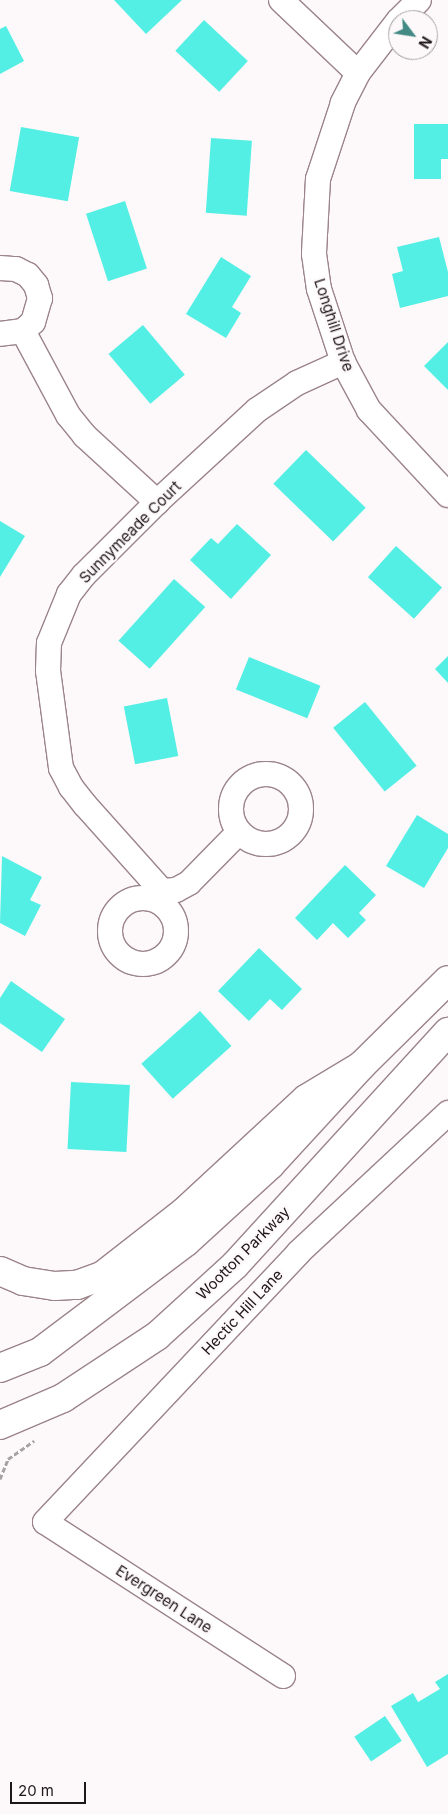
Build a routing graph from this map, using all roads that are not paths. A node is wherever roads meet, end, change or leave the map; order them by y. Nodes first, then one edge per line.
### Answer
1 (281, 0) edge
2 (419, 0) edge
3 (409, 10) edge
4 (388, 35) edge
5 (358, 73) junction
6 (0, 268) edge
7 (11, 332) edge
8 (343, 362) junction
9 (448, 495) edge
10 (157, 502) junction
11 (239, 832) dead end
12 (448, 980) edge
13 (448, 1032) edge
14 (361, 1066) junction
15 (448, 1113) edge
16 (0, 1271) edge
17 (0, 1368) edge
18 (0, 1425) edge
19 (45, 1522) joint
20 (283, 1676) dead end

1 - 5 street
2 - 3 street, Longhill Drive
4 - 5 street, Longhill Drive
5 - 8 street, Longhill Drive
6 - 7 street
7 - 10 street
8 - 9 street, Longhill Drive
8 - 10 street, Sunnymeade Court
10 - 11 street, Sunnymeade Court
12 - 14 main road
13 - 18 main road, Wootton Parkway
14 - 16 main road
14 - 17 main road
15 - 19 street, Hectic Hill Lane
19 - 20 street, Evergreen Lane

